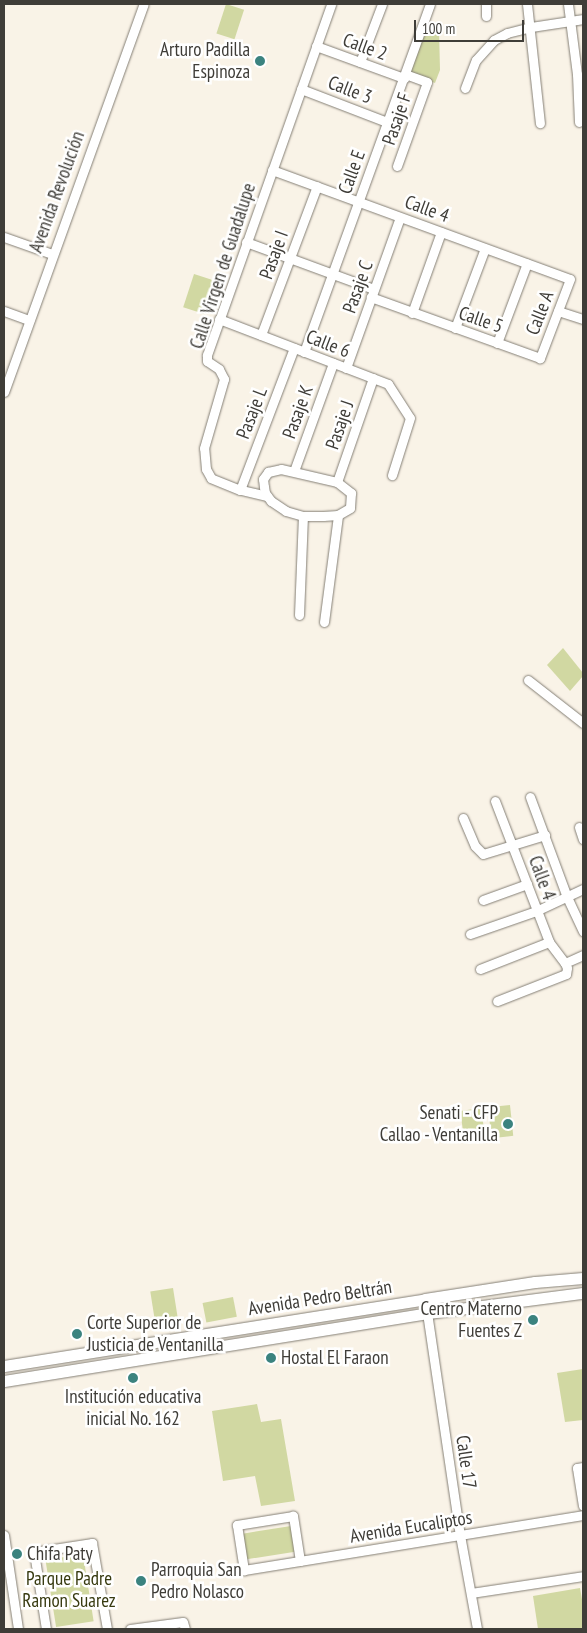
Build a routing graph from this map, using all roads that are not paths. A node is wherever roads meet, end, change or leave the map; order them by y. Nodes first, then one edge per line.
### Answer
1 (144, 4) edge
2 (331, 4) edge
3 (382, 4) edge
4 (430, 4) edge
5 (486, 4) edge
6 (527, 4) edge
7 (568, 4) edge
8 (486, 16) dead end
9 (583, 19) edge
10 (570, 22) junction
11 (531, 27) junction
12 (316, 46) junction
13 (360, 62) junction
14 (404, 76) junction
15 (427, 82) joint
16 (465, 88) dead end
17 (301, 89) junction
18 (388, 122) junction
19 (579, 122) dead end
20 (540, 123) dead end
21 (397, 166) dead end
22 (272, 170) junction
23 (317, 186) junction
24 (358, 202) junction
25 (400, 217) junction
26 (441, 232) junction
27 (4, 237) edge
28 (246, 242) junction
29 (486, 248) junction
30 (52, 254) junction
31 (290, 258) junction
32 (526, 263) junction
33 (332, 273) junction
34 (570, 279) joint
35 (373, 293) junction
36 (4, 311) edge
37 (558, 311) junction
38 (412, 313) junction
39 (218, 319) junction
40 (583, 319) edge
41 (29, 320) junction
42 (455, 328) junction
43 (261, 335) junction
44 (498, 343) junction
45 (294, 348) junction
46 (304, 352) junction
47 (540, 358) joint
48 (333, 363) junction
49 (346, 368) junction
50 (373, 378) junction
51 (4, 392) edge
52 (294, 471) junction
53 (392, 474) dead end
54 (338, 482) junction
55 (240, 490) junction
56 (267, 496) junction
57 (338, 514) junction
58 (303, 516) junction
59 (299, 615) dead end
60 (324, 622) dead end
61 (528, 680) dead end
62 (583, 724) edge
63 (530, 797) dead end
64 (495, 801) dead end
65 (463, 818) dead end
66 (579, 827) dead end
67 (545, 835) junction
68 (583, 839) edge
69 (512, 845) junction
70 (527, 884) junction
71 (583, 889) edge
72 (567, 897) junction
73 (482, 900) dead end
74 (536, 911) junction
75 (583, 932) edge
76 (470, 934) dead end
77 (549, 942) junction
78 (583, 955) edge
79 (565, 962) junction
80 (480, 970) dead end
81 (498, 1001) dead end
82 (583, 1278) edge
83 (583, 1293) edge
84 (425, 1299) junction
85 (428, 1313) junction
86 (102, 1350) junction
87 (104, 1365) junction
88 (4, 1366) edge
89 (4, 1381) edge
90 (580, 1468) edge
91 (583, 1506) edge
92 (583, 1516) edge
93 (4, 1535) edge
94 (460, 1535) junction
95 (300, 1561) junction
96 (583, 1576) edge
97 (471, 1593) junction
98 (184, 1626) edge
99 (18, 1629) edge
100 (46, 1629) edge
101 (107, 1629) edge
102 (130, 1629) edge
103 (477, 1629) edge

1 - 30 street, Avenida Revolución
2 - 12 street, Calle Virgen de Guadalupe
3 - 13 street
4 - 14 street, Calle E
5 - 8 street
6 - 11 street
7 - 10 street
9 - 10 street
10 - 11 street
10 - 19 street
11 - 16 street
11 - 20 street
12 - 13 street, Calle 2
12 - 17 street, Calle Virgen de Guadalupe
13 - 14 street, Calle 2
14 - 15 street, Calle 2
14 - 18 street, Calle E
15 - 21 street, Pasaje F
17 - 18 street, Calle 3
17 - 22 street, Calle Virgen de Guadalupe
18 - 24 street, Calle E
22 - 23 street, Calle 4
22 - 28 street, Calle Virgen de Guadalupe
23 - 24 street, Calle 4
23 - 31 street, Pasaje I
24 - 25 street, Calle 4
24 - 33 street, Calle E
25 - 26 street, Calle 4
25 - 35 street, Pasaje C
26 - 29 street, Calle 4
26 - 38 street
27 - 30 street
28 - 31 street, Calle 5
28 - 39 street, Calle Virgen de Guadalupe
29 - 32 street, Calle 4
29 - 42 street
30 - 41 street, Avenida Revolución
31 - 33 street, Calle 5
31 - 43 street, Pasaje I
32 - 34 street, Calle 4
32 - 44 street
33 - 35 street, Calle 5
33 - 46 street, Calle E
34 - 37 street, Calle A
35 - 38 street, Calle 5
35 - 49 street, Pasaje C
36 - 41 street
37 - 40 street
37 - 47 street, Calle A
38 - 42 street, Calle 5
39 - 43 street, Calle 6
39 - 55 street, Calle Virgen de Guadalupe
41 - 51 street, Avenida Revolución
42 - 44 street, Calle 5
43 - 45 street, Calle 6
44 - 47 street, Calle 5
45 - 46 street, Calle 6
45 - 55 street, Pasaje L
46 - 48 street, Calle 6
48 - 49 street, Calle 6
48 - 52 street, Pasaje K
49 - 50 street, Calle 6
50 - 53 street, Calle 6
50 - 54 street, Pasaje J
52 - 54 street
52 - 56 street
54 - 57 street
55 - 56 street, Calle Virgen de Guadalupe
56 - 58 street
57 - 58 street
57 - 60 street
58 - 59 street
61 - 62 street
63 - 67 street
64 - 69 street, Calle 4
65 - 69 street
66 - 68 street
67 - 69 street
67 - 72 street
69 - 70 street, Calle 4
70 - 73 street
70 - 74 street, Calle 4
71 - 72 street
72 - 74 street
72 - 75 street
74 - 76 street
74 - 77 street, Calle 4
77 - 79 street, Calle 4
77 - 80 street
78 - 79 street
79 - 81 street
82 - 84 main road, Avenida Pedro Beltrán
83 - 85 main road, Avenida Pedro Beltrán
84 - 85 street, Calle 17
84 - 86 main road, Avenida Pedro Beltrán
85 - 87 main road, Avenida Pedro Beltrán
85 - 94 street, Calle 17
86 - 87 main road
86 - 88 main road, Avenida Pedro Beltrán
87 - 89 main road, Avenida Pedro Beltrán
90 - 91 street
92 - 94 street, Avenida Eucaliptos
93 - 99 street
94 - 95 street, Avenida Eucaliptos
94 - 97 street, Calle 17
95 - 95 street, Avenida Eucaliptos
96 - 97 street
97 - 103 street, Calle 17
98 - 102 street
100 - 101 street

